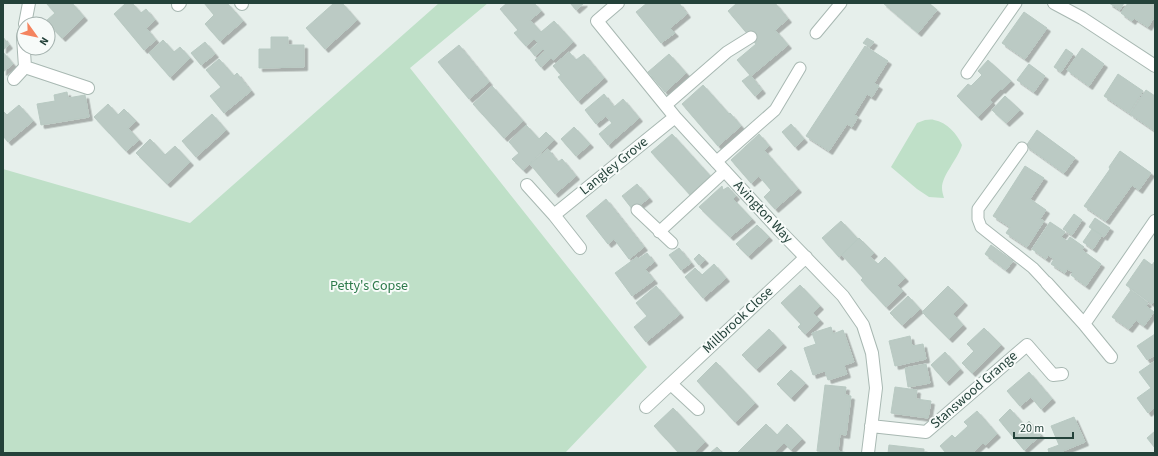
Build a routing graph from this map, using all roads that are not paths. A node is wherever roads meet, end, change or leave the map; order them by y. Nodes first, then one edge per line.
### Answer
1 (29, 3) edge
2 (618, 3) edge
3 (841, 3) edge
4 (1016, 3) edge
5 (1054, 3) edge
6 (27, 16) edge
7 (816, 33) dead end
8 (751, 37) dead end
9 (24, 56) edge
10 (1155, 66) edge
11 (25, 67) junction
12 (800, 68) dead end
13 (967, 73) dead end
14 (14, 79) dead end
15 (88, 88) dead end
16 (666, 105) junction
17 (675, 117) junction
18 (1022, 148) dead end
19 (716, 162) junction
20 (725, 171) junction
21 (527, 185) dead end
22 (637, 210) dead end
23 (554, 216) junction
24 (1155, 221) edge
25 (659, 232) junction
26 (672, 244) dead end
27 (580, 248) dead end
28 (806, 257) junction
29 (1047, 283) joint
30 (1084, 324) junction
31 (1111, 357) dead end
32 (1062, 374) dead end
33 (671, 384) junction
34 (646, 408) dead end
35 (698, 409) dead end
36 (871, 426) junction
37 (868, 453) edge

1 - 6 street
2 - 16 street, Avington Way
3 - 7 lane
4 - 13 lane
5 - 10 street
8 - 16 lane
9 - 11 street
11 - 14 street
11 - 15 street
12 - 19 lane
16 - 17 street, Avington Way
17 - 19 street, Avington Way
17 - 23 street, Langley Grove
18 - 29 lane
19 - 20 street, Avington Way
20 - 25 lane
20 - 28 street, Avington Way
21 - 23 street
22 - 25 lane
23 - 27 street
24 - 30 street
25 - 26 lane
28 - 33 street, Millbrook Close
28 - 36 street, Avington Way
29 - 30 street
30 - 31 street
32 - 36 street, Stanswood Grange
33 - 34 street, Millbrook Close
33 - 35 street
36 - 37 street, Avington Way

